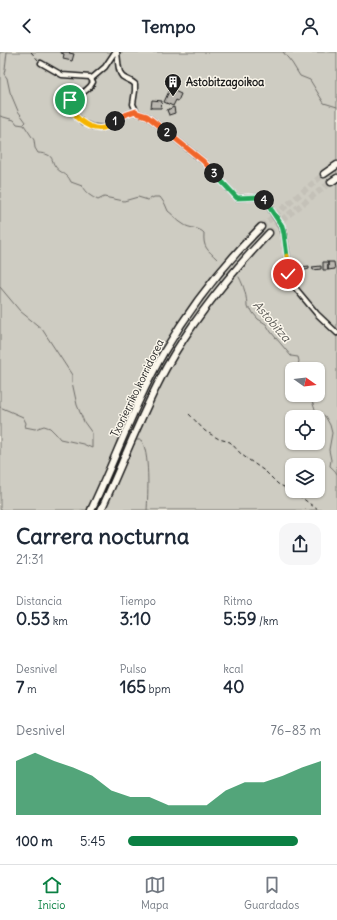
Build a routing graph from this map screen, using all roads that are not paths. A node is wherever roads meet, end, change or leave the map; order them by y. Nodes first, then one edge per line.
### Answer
1 (116, 52) edge
2 (41, 63) road end
3 (91, 79) junction
4 (136, 111) junction
5 (337, 165) edge
6 (324, 174) tunnel mouth
7 (337, 178) edge
8 (331, 182) tunnel mouth
9 (261, 227) tunnel mouth
10 (269, 233) tunnel mouth
11 (337, 333) edge
12 (91, 510) edge
13 (101, 510) edge

1 - 3 street
1 - 4 street
2 - 3 street
3 - 4 street
4 - 11 street
5 - 6 highway
7 - 8 highway
9 - 12 highway, Txorierriko korridorea
10 - 13 highway, Txorierriko korridorea

